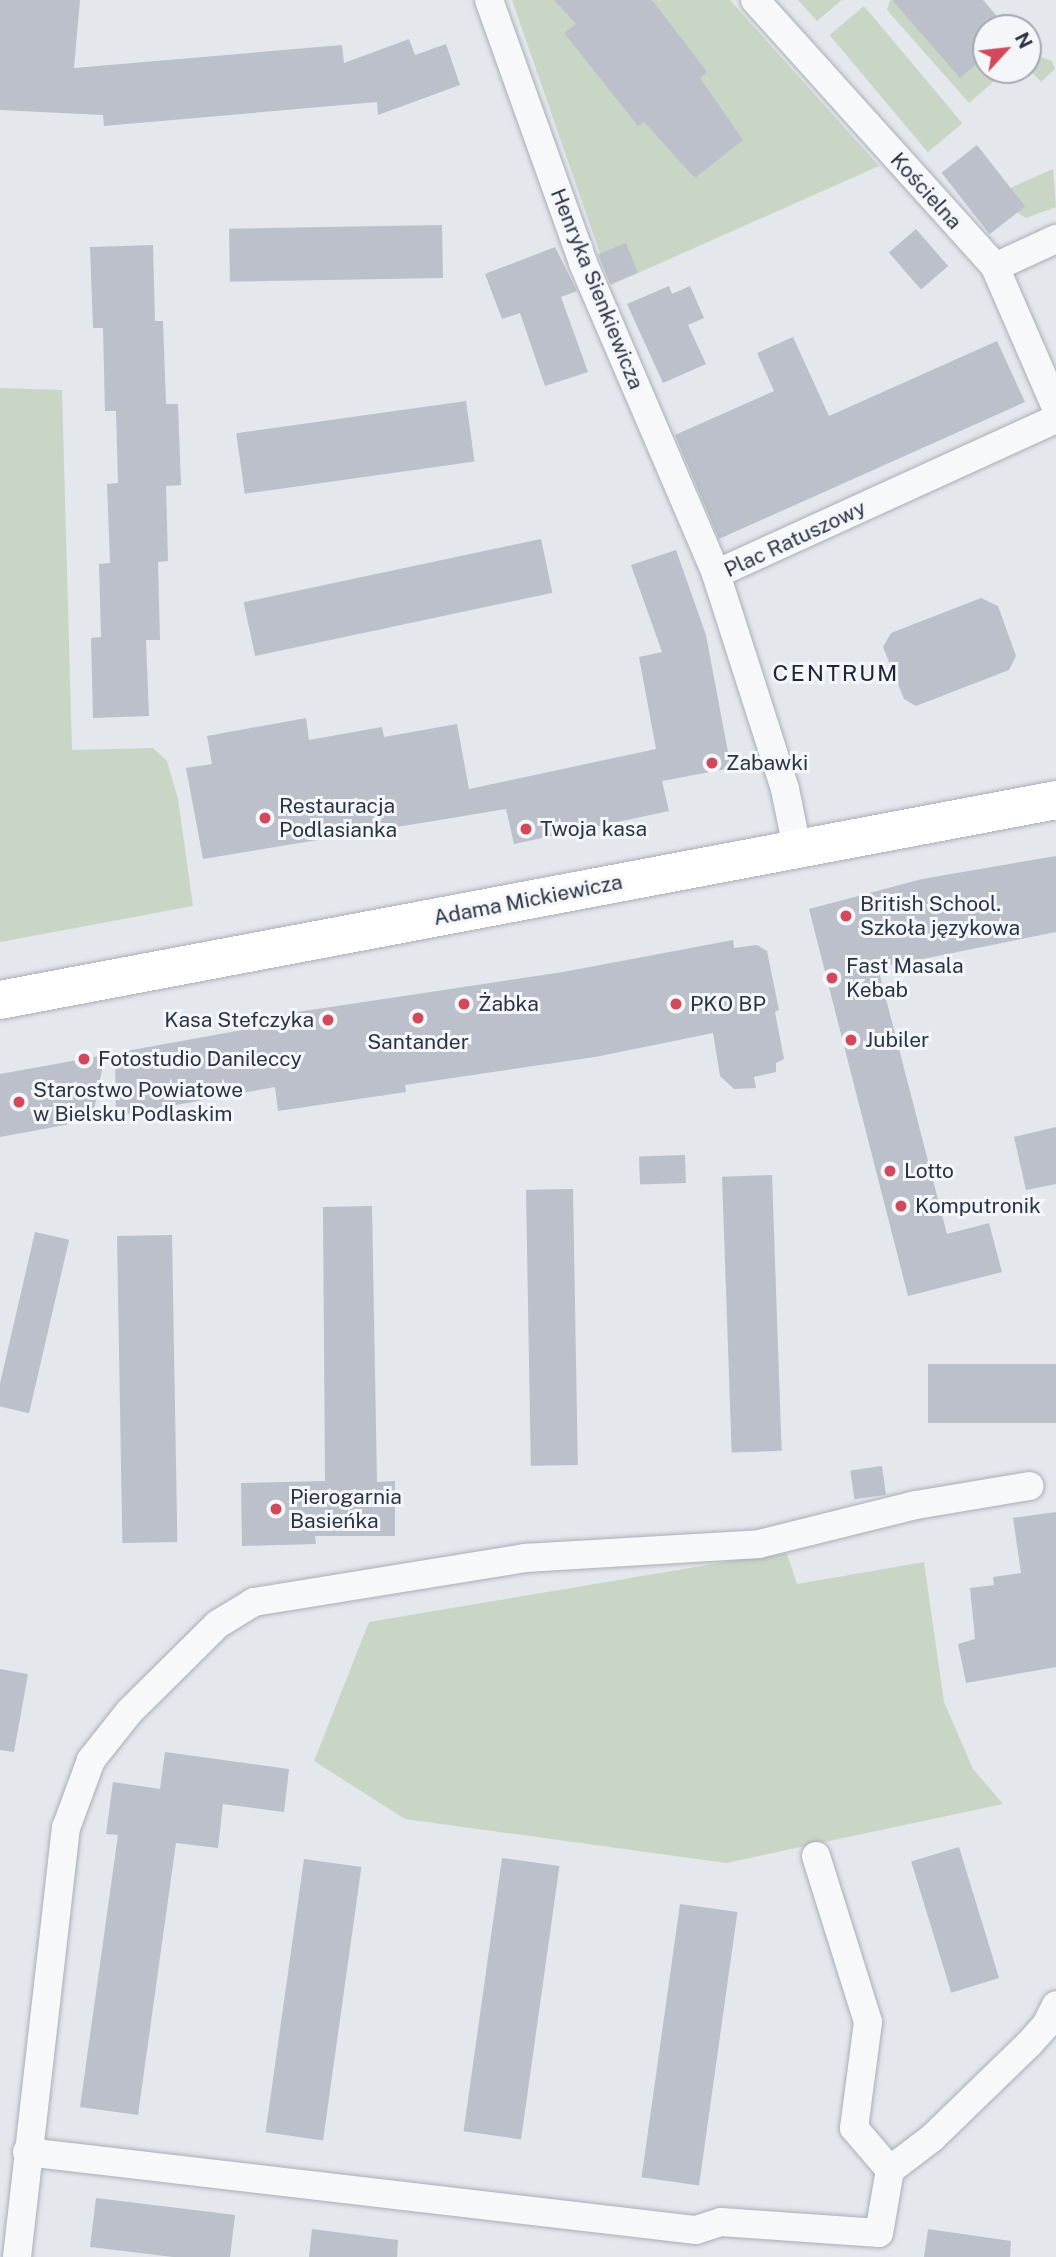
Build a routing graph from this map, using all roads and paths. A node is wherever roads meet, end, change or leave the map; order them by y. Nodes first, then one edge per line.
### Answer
1 (489, 0) edge
2 (755, 0) edge
3 (1056, 239) edge
4 (995, 267) junction
5 (1056, 407) edge
6 (1056, 419) edge
7 (716, 574) junction
8 (1056, 800) edge
9 (797, 848) junction
10 (0, 1000) edge
11 (1029, 1486) dead end
12 (816, 1856) dead end
13 (1056, 2005) edge
14 (27, 2152) junction
15 (890, 2170) junction
16 (17, 2257) edge

1 - 7 street, Henryka Sienkiewicza
2 - 4 street, Kościelna
3 - 4 street
4 - 5 street, Kościelna
6 - 7 street, Plac Ratuszowy
7 - 9 street, Plac Ratuszowy
8 - 9 main road, Adama Mickiewicza
9 - 10 main road, Adama Mickiewicza
11 - 14 street
12 - 15 street
13 - 15 street
14 - 15 street
14 - 16 street

